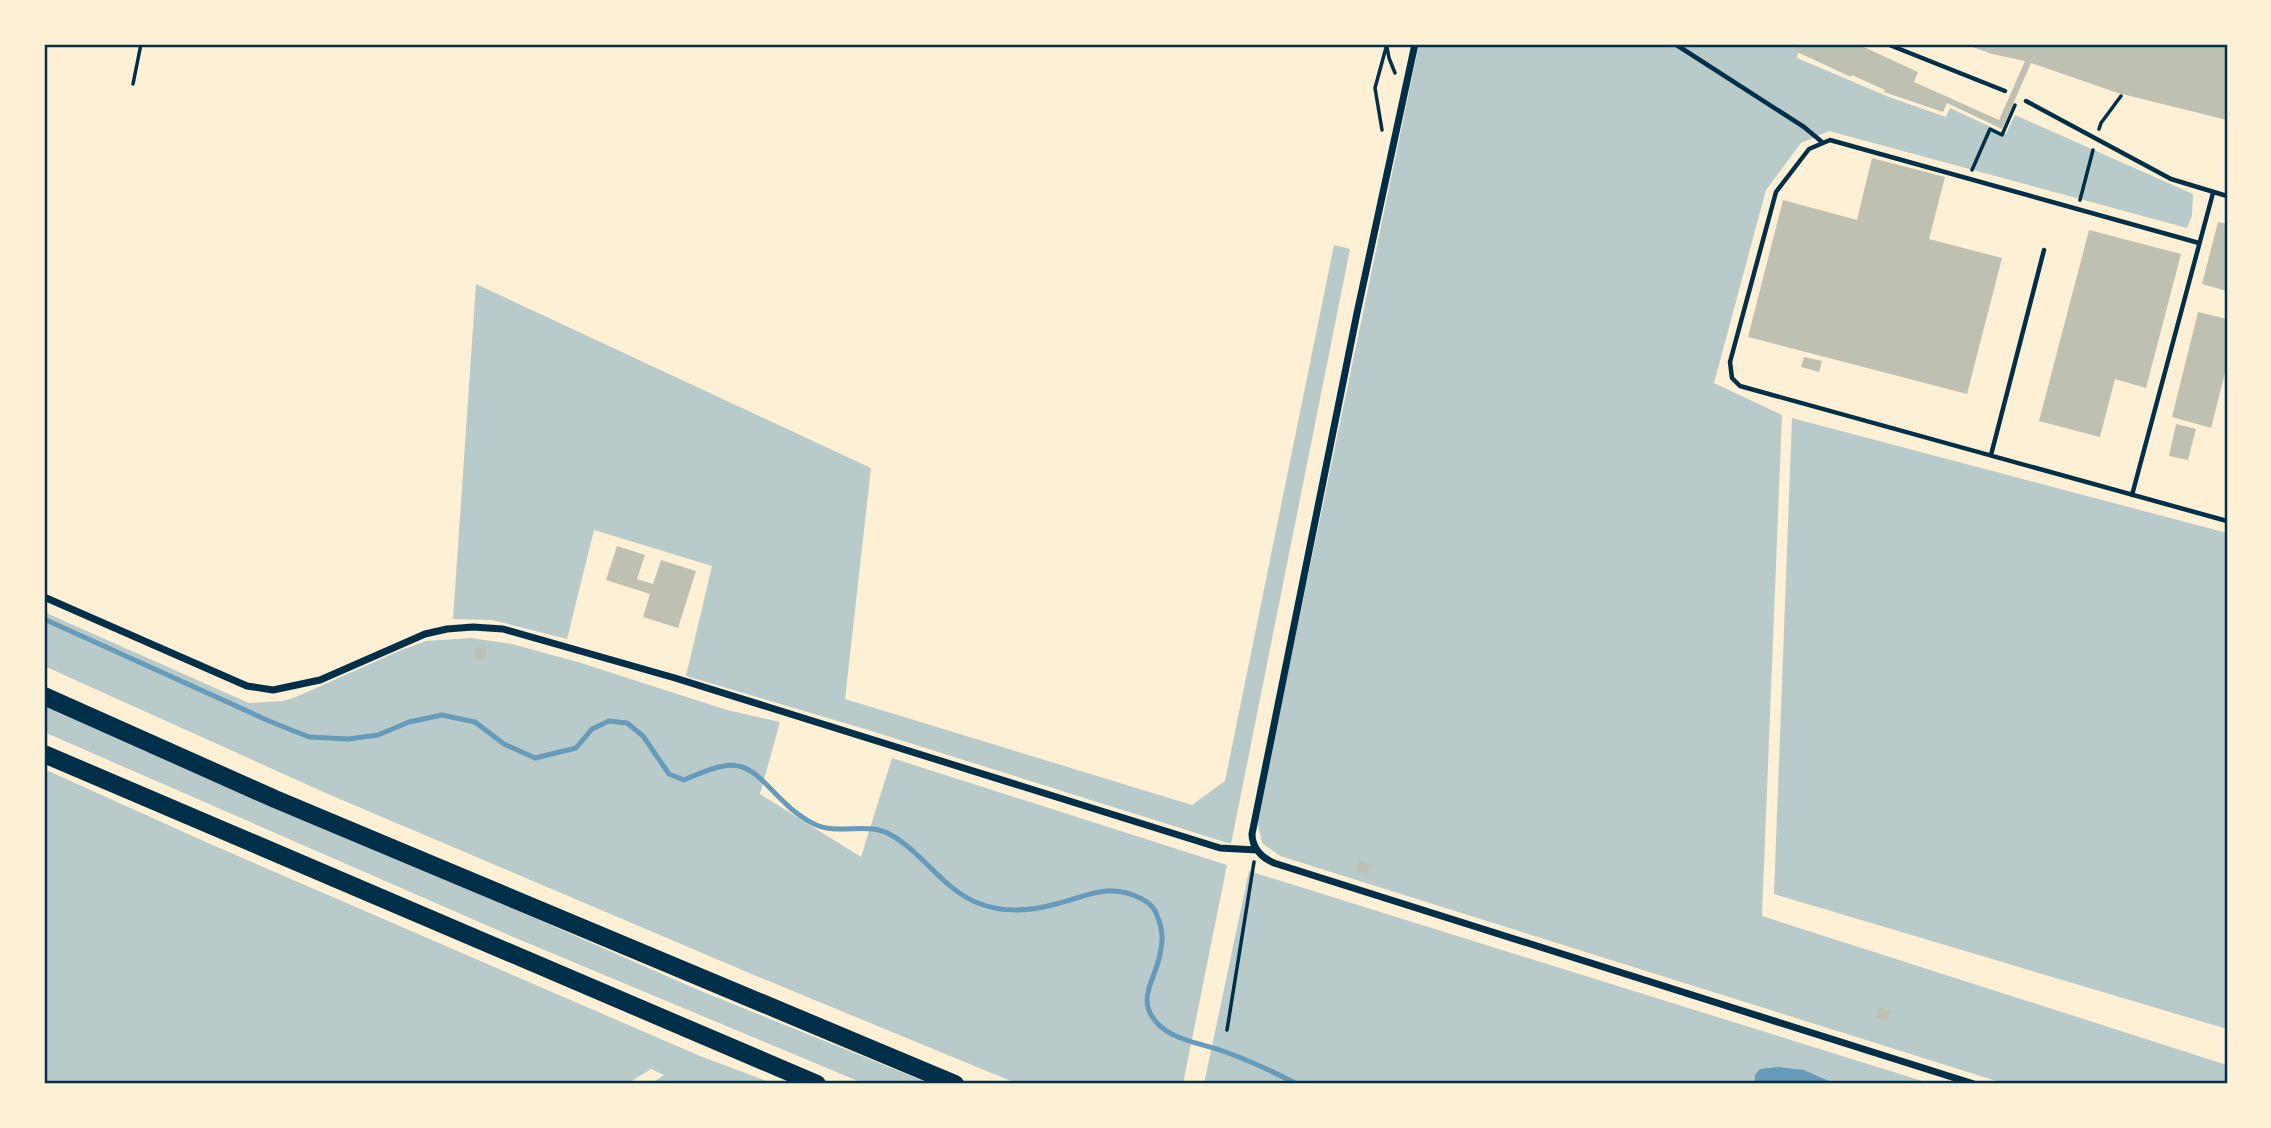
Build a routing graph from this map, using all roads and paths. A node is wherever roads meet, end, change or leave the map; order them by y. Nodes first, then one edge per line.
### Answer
1 (141, 44) edge
2 (1387, 44) edge
3 (1415, 44) edge
4 (1675, 44) edge
5 (1887, 44) edge
6 (133, 84) dead end
7 (2005, 91) dead end
8 (1405, 94) junction
9 (2121, 96) dead end
10 (2017, 101) dead end
11 (2026, 102) dead end
12 (2096, 140) junction
13 (1822, 142) junction
14 (1391, 153) junction
15 (1968, 178) junction
16 (2213, 193) junction
17 (2227, 196) edge
18 (2077, 209) junction
19 (2199, 243) junction
20 (2044, 250) dead end
21 (1991, 455) junction
22 (2132, 495) junction
23 (2227, 521) edge
24 (44, 597) edge
25 (44, 696) edge
26 (44, 754) edge
27 (1257, 850) junction
28 (1227, 1030) dead end
29 (1964, 1083) edge
30 (817, 1084) edge
31 (955, 1084) edge
32 (1974, 1084) edge

1 - 6 path
2 - 8 path
2 - 14 path
3 - 8 street
4 - 13 lane
5 - 7 lane
8 - 14 street
9 - 12 path
10 - 15 path
11 - 12 lane
12 - 16 lane
12 - 18 path
13 - 15 lane
13 - 21 lane
14 - 27 street
15 - 18 lane
16 - 17 lane
16 - 19 lane
18 - 19 lane
19 - 22 lane
20 - 21 lane
21 - 22 lane
22 - 23 lane
24 - 27 street
25 - 31 highway
26 - 30 highway
27 - 28 path
27 - 29 street
29 - 32 street

